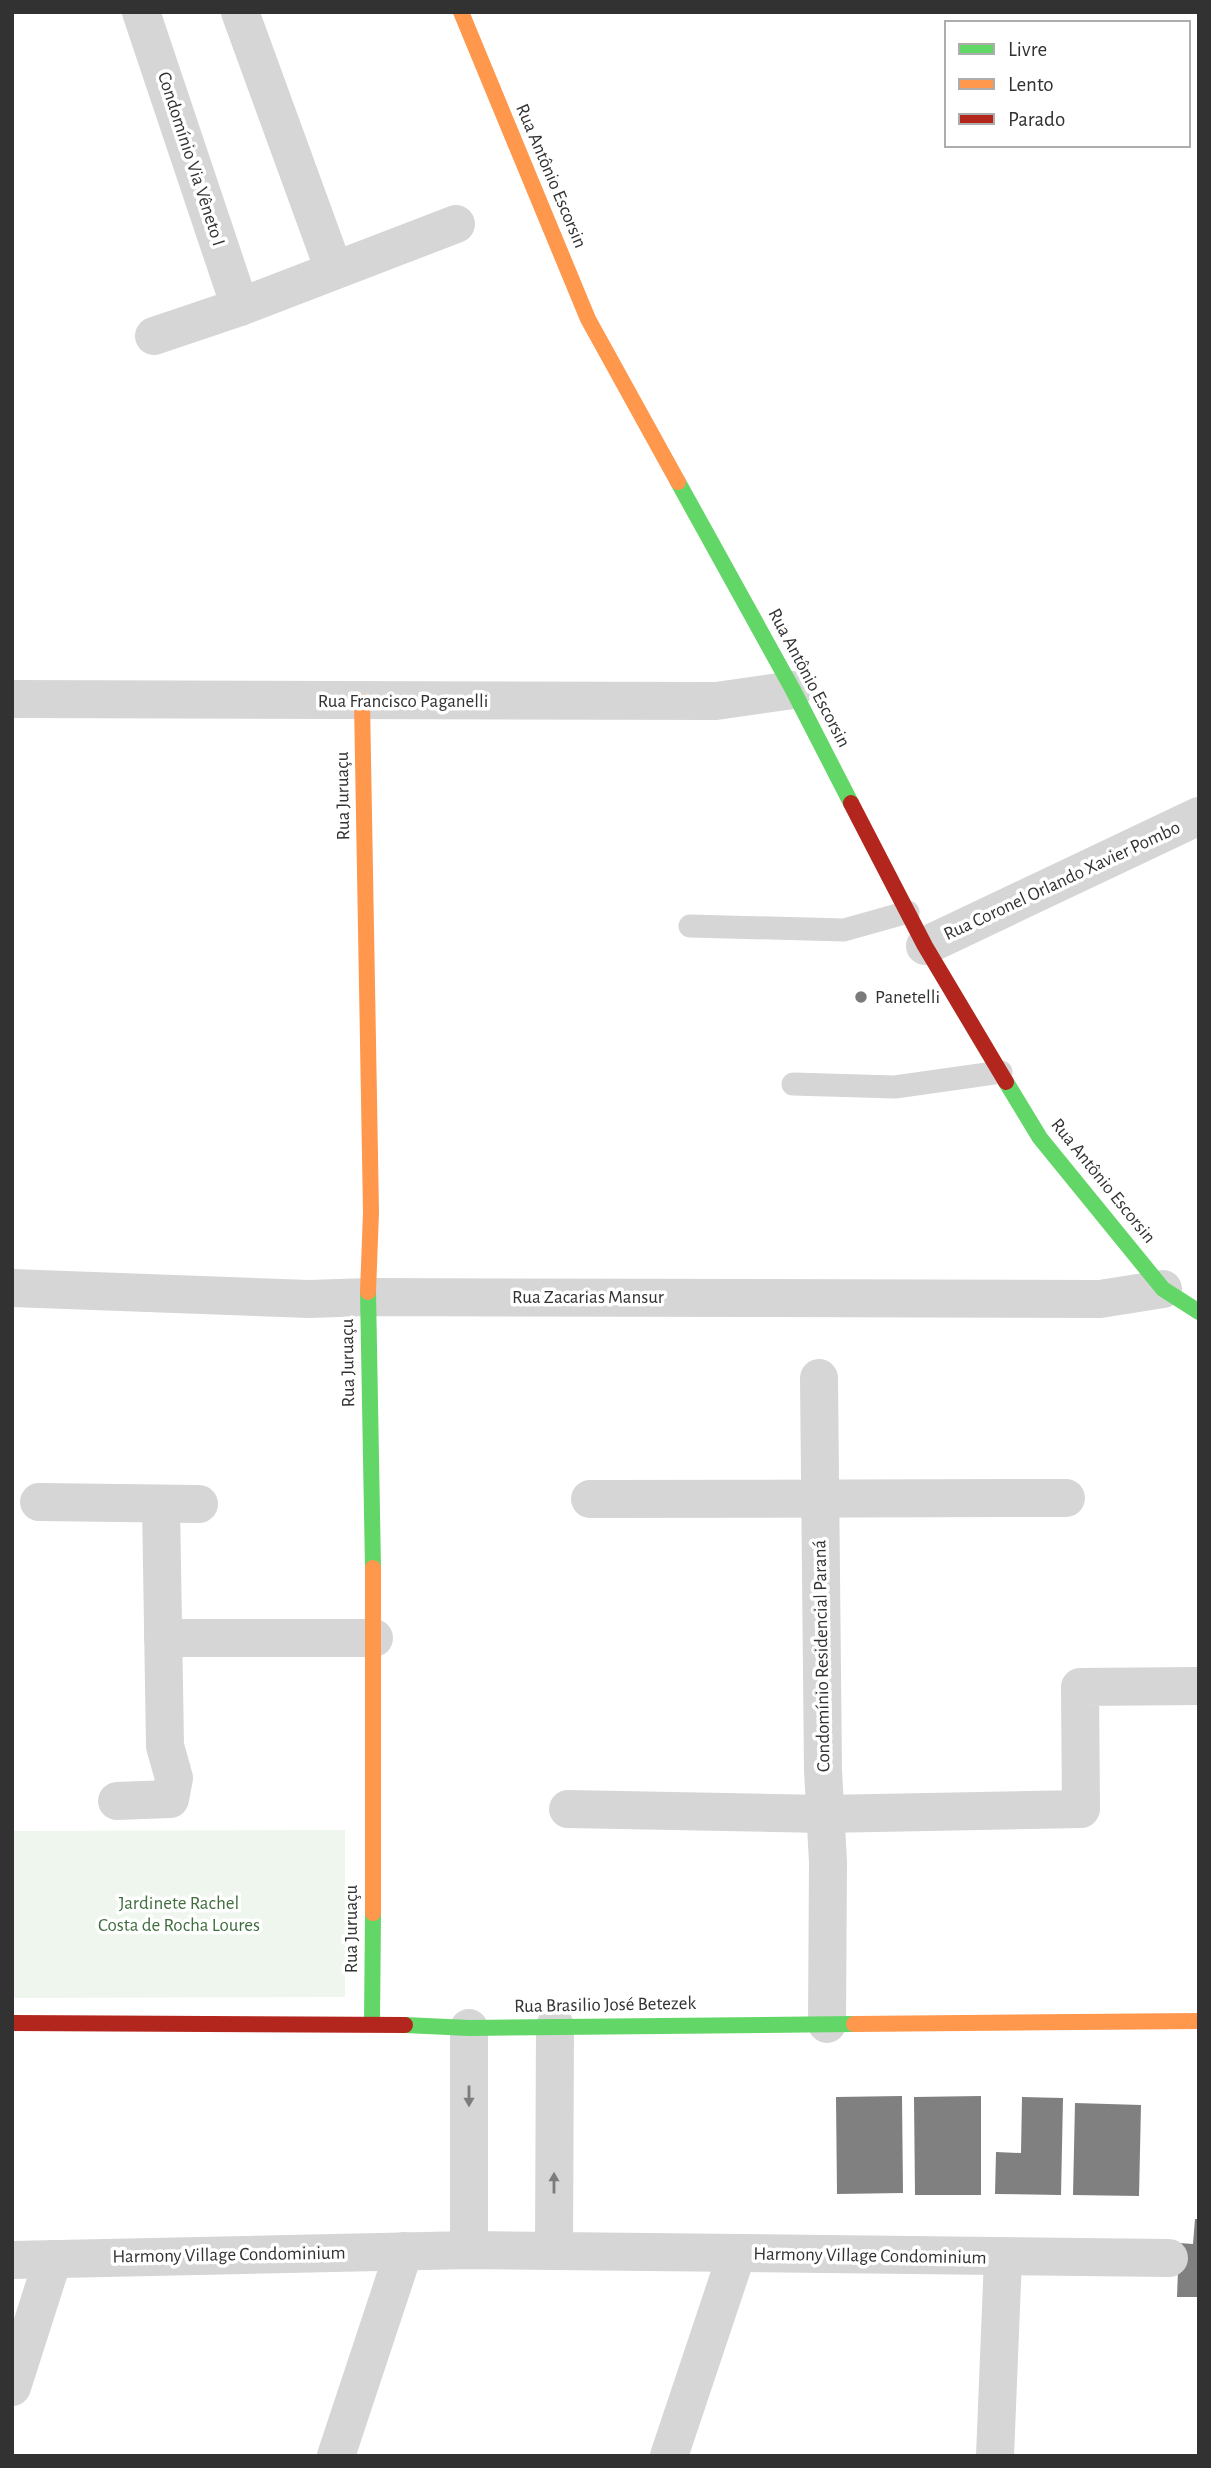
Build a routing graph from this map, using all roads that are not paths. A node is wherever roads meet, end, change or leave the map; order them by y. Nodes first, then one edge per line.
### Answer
1 (141, 12) edge
2 (240, 12) edge
3 (461, 12) edge
4 (456, 224) dead end
5 (334, 270) junction
6 (240, 307) junction
7 (154, 336) dead end
8 (793, 690) junction
9 (12, 699) edge
10 (362, 702) junction
11 (1199, 816) edge
12 (908, 912) junction
13 (690, 926) dead end
14 (925, 946) junction
15 (1001, 1072) junction
16 (793, 1084) dead end
17 (12, 1288) edge
18 (1163, 1289) junction
19 (368, 1297) junction
20 (1199, 1312) edge
21 (820, 1378) dead end
22 (1066, 1498) dead end
23 (590, 1499) dead end
24 (821, 1499) junction
25 (39, 1502) dead end
26 (161, 1504) junction
27 (199, 1504) dead end
28 (374, 1638) junction
29 (163, 1639) junction
30 (1199, 1686) edge
31 (117, 1801) dead end
32 (568, 1810) dead end
33 (824, 1814) junction
34 (1199, 2021) edge
35 (12, 2022) edge
36 (372, 2024) junction
37 (827, 2024) junction
38 (555, 2026) junction
39 (469, 2028) junction
40 (469, 2250) junction
41 (404, 2251) junction
42 (554, 2251) junction
43 (737, 2253) junction
44 (1003, 2258) junction
45 (1169, 2258) dead end
46 (53, 2259) junction
47 (12, 2260) edge
48 (12, 2387) edge
49 (337, 2456) edge
50 (669, 2456) edge
51 (995, 2456) edge

1 - 6 street, Condomínio Via Vêneto I
2 - 5 street
3 - 8 street, Rua Antônio Escorsin
4 - 5 street
5 - 6 street
6 - 7 street
8 - 10 street, Rua Francisco Paganelli
8 - 12 street, Rua Antônio Escorsin
9 - 10 street, Rua Francisco Paganelli
10 - 19 street, Rua Juruaçu
11 - 14 street, Rua Coronel Orlando Xavier Pombo
12 - 13 lane
12 - 14 street, Rua Antônio Escorsin
14 - 15 street, Rua Antônio Escorsin
15 - 16 lane
15 - 18 street, Rua Antônio Escorsin
17 - 19 street, Rua Zacarias Mansur
18 - 19 street, Rua Zacarias Mansur
18 - 20 street, Rua Antônio Escorsin
19 - 28 street, Rua Juruaçu
21 - 24 street, Condomínio Residencial Paraná
22 - 24 street
23 - 24 street
24 - 33 street, Condomínio Residencial Paraná
25 - 26 street
26 - 27 street
26 - 29 street
28 - 29 street
28 - 36 street, Rua Juruaçu
29 - 31 street
30 - 33 street
32 - 33 street
33 - 37 street, Condomínio Residencial Paraná
34 - 37 street, Rua Brasilio José Betezek
35 - 36 street, Rua Brasilio José Betezek
36 - 39 street, Rua Brasilio José Betezek
37 - 38 street, Rua Brasilio José Betezek
38 - 39 street, Rua Brasilio José Betezek
42 -> 38 street
39 -> 40 street
40 - 41 street, Harmony Village Condominium
40 - 42 street, Harmony Village Condominium
41 - 46 street, Harmony Village Condominium
41 - 49 street
42 - 43 street, Harmony Village Condominium
43 - 44 street, Harmony Village Condominium
43 - 50 street, Harmony Village Condominium
44 - 45 street, Harmony Village Condominium
44 - 51 street, Harmony Village Condominium
46 - 47 street, Harmony Village Condominium
46 - 48 street

